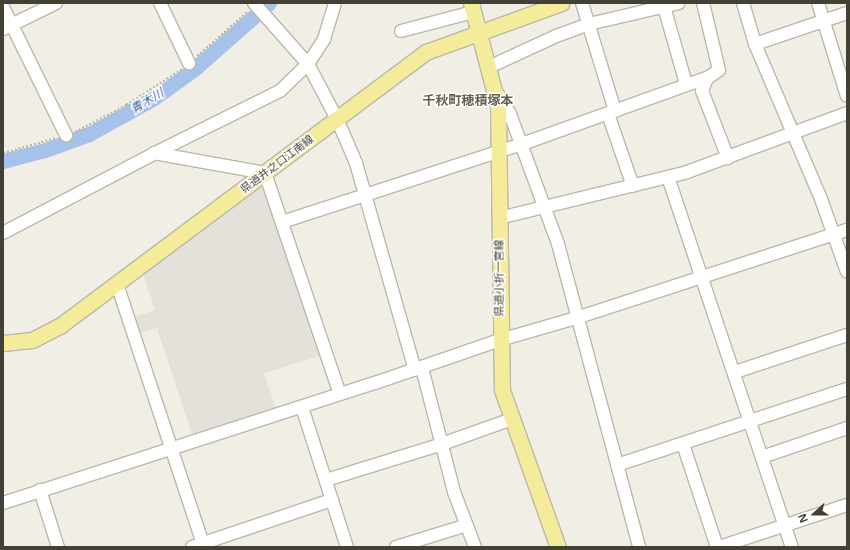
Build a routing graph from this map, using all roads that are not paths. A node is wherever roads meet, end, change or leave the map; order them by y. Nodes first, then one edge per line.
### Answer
1 (56, 3) edge
2 (160, 3) edge
3 (335, 3) edge
4 (561, 3) edge
5 (582, 3) edge
6 (679, 3) edge
7 (703, 3) edge
8 (743, 3) edge
9 (818, 3) edge
10 (255, 4) edge
11 (663, 4) edge
12 (3, 7) edge
13 (472, 7) edge
14 (847, 13) edge
15 (824, 21) junction
16 (589, 24) junction
17 (7, 27) edge
18 (401, 31) dead end
19 (479, 31) junction
20 (755, 44) junction
21 (189, 63) road end
22 (308, 64) junction
23 (489, 67) junction
24 (707, 78) junction
25 (686, 84) junction
26 (495, 90) junction
27 (847, 96) edge
28 (612, 112) junction
29 (847, 113) edge
30 (337, 119) junction
31 (794, 132) junction
32 (66, 135) road end
33 (522, 144) junction
34 (501, 150) junction
35 (154, 153) junction
36 (728, 158) junction
37 (265, 172) junction
38 (668, 177) junction
39 (633, 186) junction
40 (364, 194) junction
41 (545, 208) junction
42 (499, 218) junction
43 (282, 222) junction
44 (847, 230) edge
45 (3, 233) edge
46 (834, 234) junction
47 (847, 272) edge
48 (702, 276) junction
49 (118, 284) junction
50 (576, 318) junction
51 (847, 335) edge
52 (500, 340) junction
53 (3, 343) edge
54 (419, 369) junction
55 (735, 372) junction
56 (847, 389) edge
57 (340, 394) junction
58 (302, 407) junction
59 (512, 419) junction
60 (751, 422) junction
61 (847, 428) edge
62 (442, 444) junction
63 (683, 444) junction
64 (173, 447) junction
65 (762, 457) junction
66 (618, 465) junction
67 (326, 480) junction
68 (40, 490) junction
69 (332, 500) junction
70 (3, 503) edge
71 (847, 505) edge
72 (785, 525) junction
73 (467, 526) junction
74 (200, 546) edge
75 (58, 547) edge
76 (347, 547) edge
77 (396, 547) edge
78 (475, 547) edge
79 (558, 547) edge
80 (639, 547) edge
81 (718, 547) edge
82 (792, 547) edge

1 - 17 street
2 - 21 street
3 - 22 street
4 - 19 main road, 県道井之口江南線
5 - 16 street
6 - 11 street
7 - 24 street
8 - 20 street
9 - 15 street
10 - 22 street
11 - 16 street
11 - 25 street
12 - 17 street
13 - 18 street
13 - 19 main road, 県道小折一宮線
14 - 15 street
15 - 20 street
15 - 27 street
16 - 23 street
16 - 28 street
17 - 32 street
19 - 23 main road, 県道小折一宮線
19 - 30 main road, 県道井之口江南線
20 - 31 street
22 - 30 street
22 - 35 street
23 - 26 main road, 県道小折一宮線
24 - 25 street
24 - 36 street
25 - 28 street
26 - 33 street
26 - 34 main road, 県道小折一宮線
28 - 33 street
28 - 39 street
29 - 31 street
30 - 37 main road, 県道井之口江南線
30 - 40 street
31 - 36 street
31 - 46 street
33 - 34 street
33 - 41 street
34 - 40 street
34 - 42 main road, 県道小折一宮線
35 - 37 street
35 - 45 street
36 - 38 street
37 - 43 street
37 - 49 main road, 県道井之口江南線
38 - 39 street
38 - 48 street
39 - 41 street
40 - 43 street
40 - 54 street
41 - 42 street
41 - 50 street
42 - 52 main road, 県道小折一宮線
43 - 57 street
44 - 46 street
46 - 47 street
46 - 48 street
48 - 50 street
48 - 55 street
49 - 53 main road, 県道井之口江南線
49 - 64 street
50 - 52 street
50 - 66 street
51 - 55 street
52 - 54 street
52 - 59 main road, 県道小折一宮線
54 - 57 street
54 - 62 street
55 - 60 street
56 - 60 street
57 - 58 street
58 - 64 street
58 - 67 street
59 - 62 street
59 - 79 main road, 県道小折一宮線
60 - 63 street
60 - 65 street
61 - 65 street
62 - 67 street
62 - 73 street
63 - 66 street
63 - 81 street
64 - 68 street
64 - 74 street
65 - 72 street
66 - 80 street
67 - 69 street
68 - 70 street
68 - 75 street
69 - 74 street
69 - 76 street
71 - 72 street
72 - 81 street
72 - 82 street
73 - 77 street
73 - 78 street

